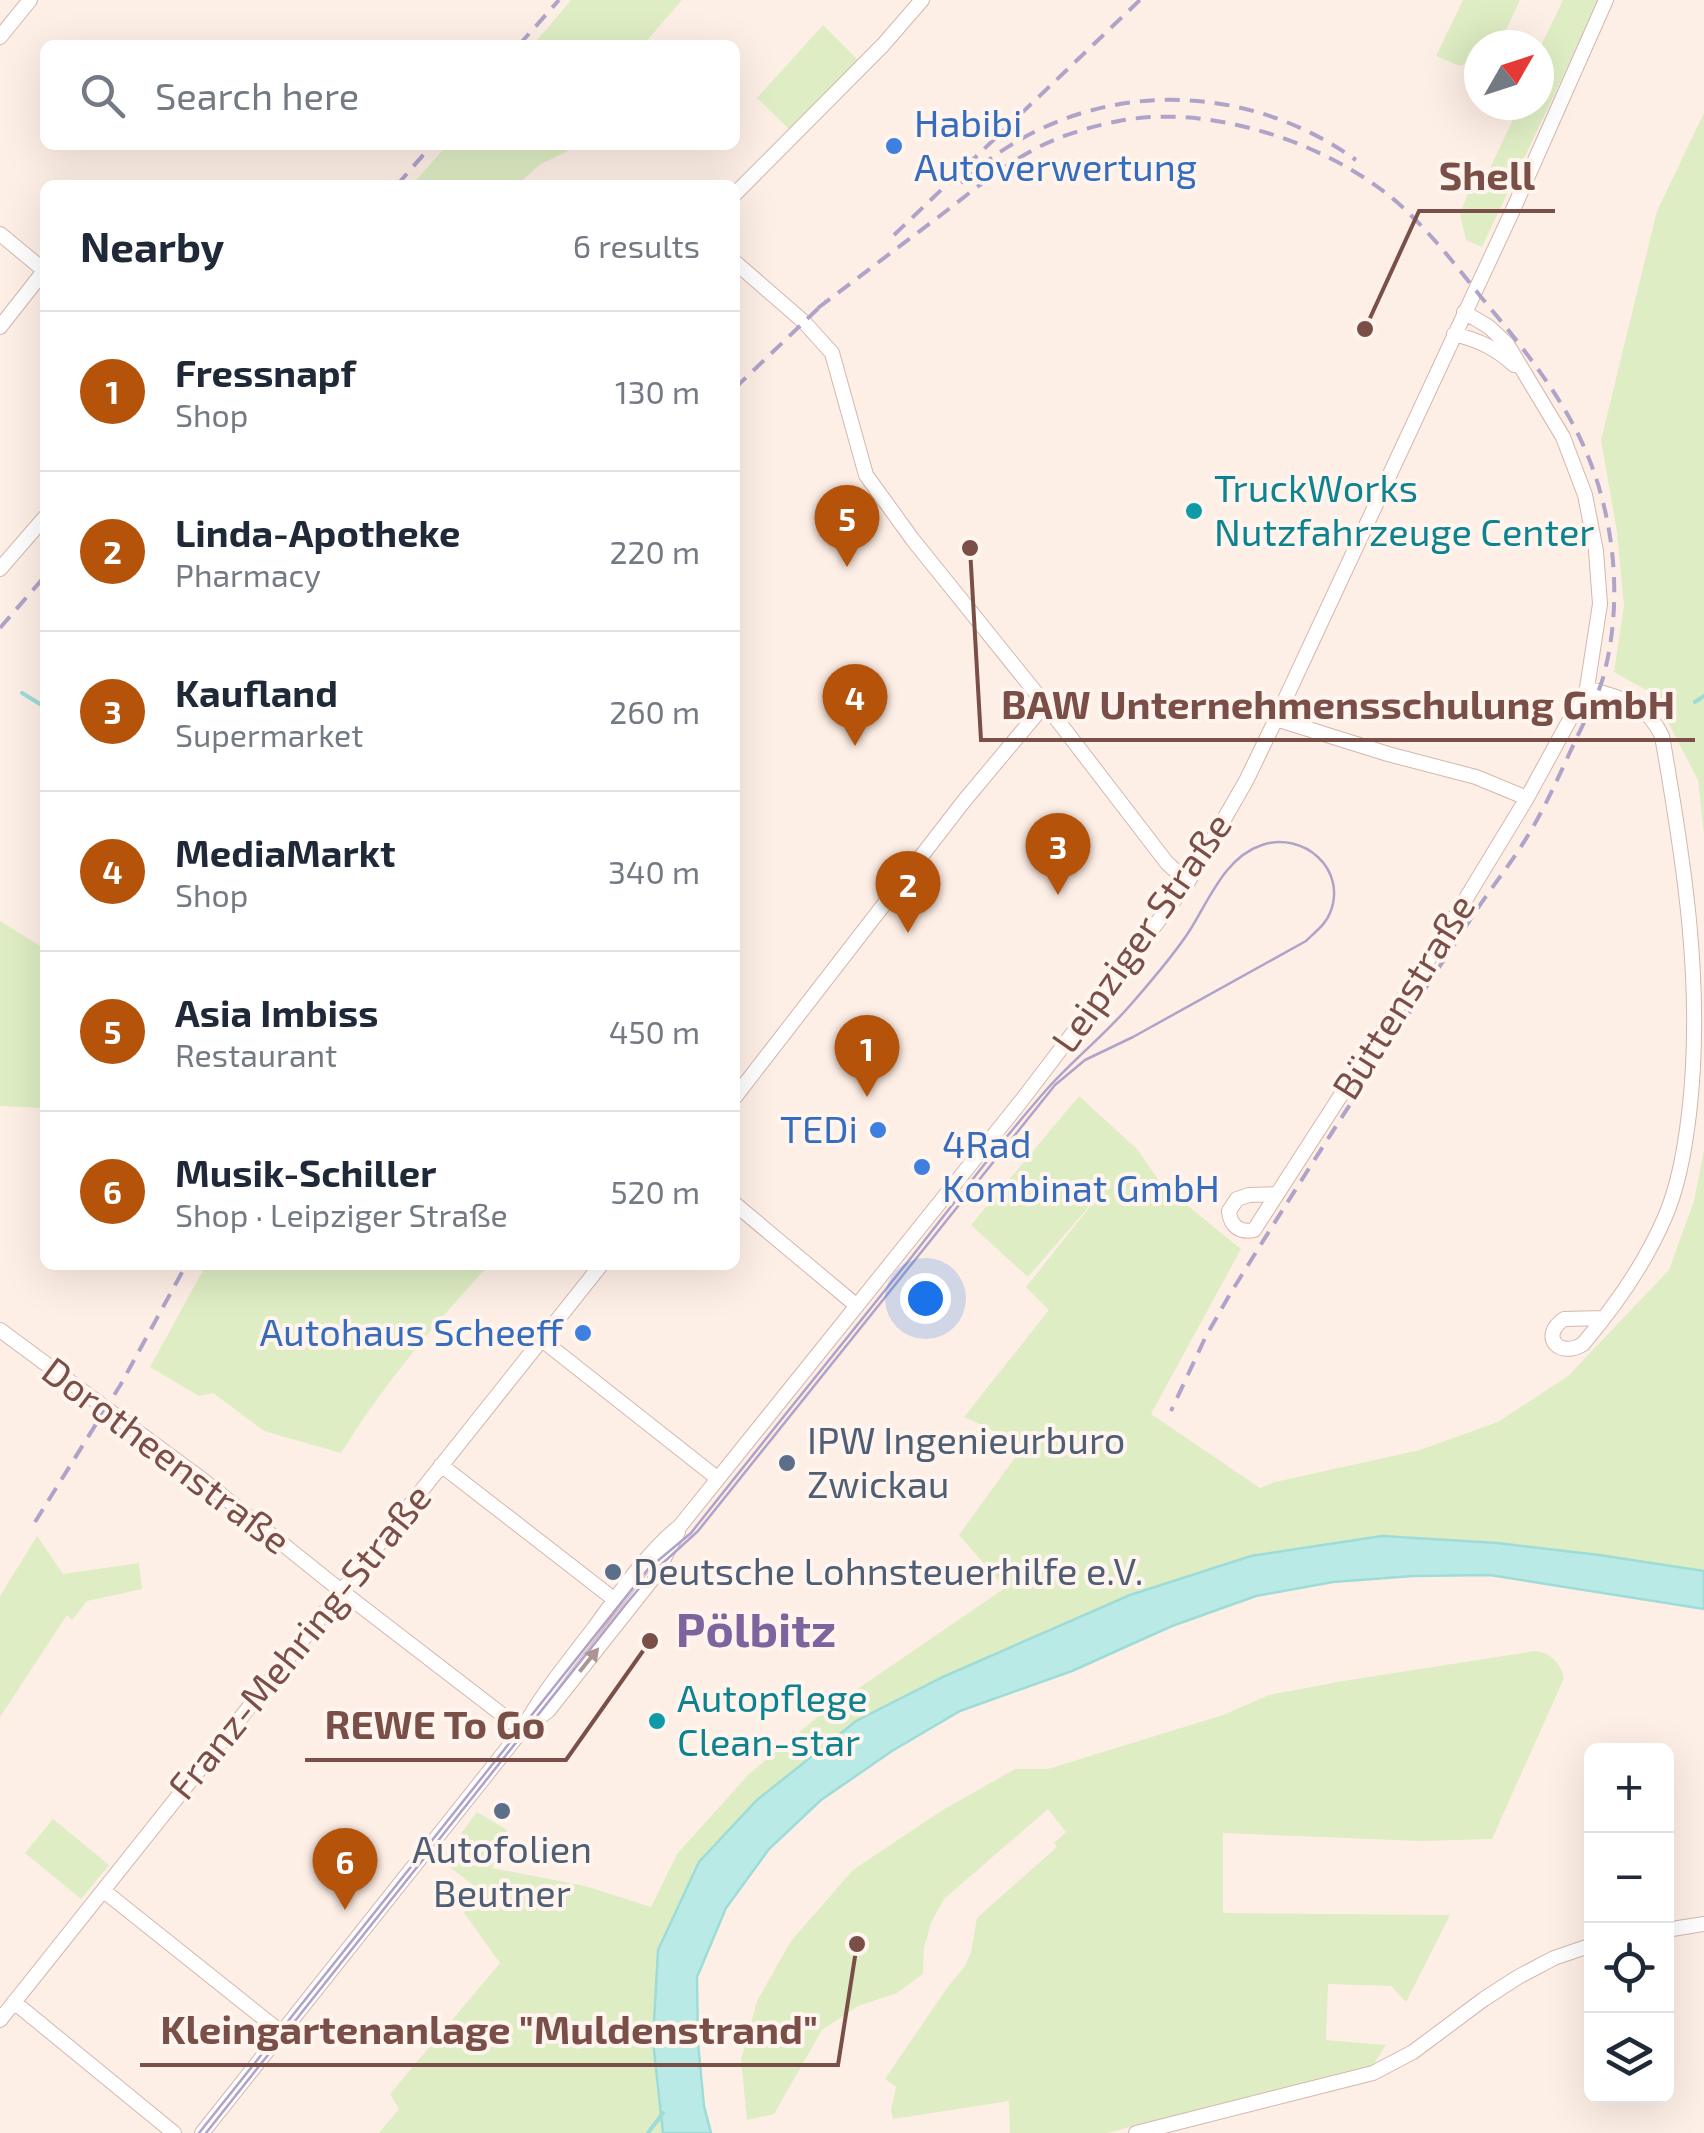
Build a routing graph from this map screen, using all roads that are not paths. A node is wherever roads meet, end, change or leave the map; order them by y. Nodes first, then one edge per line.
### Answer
1 (30, 0) edge
2 (922, 0) edge
3 (1606, 0) edge
4 (0, 37) edge
5 (740, 189) edge
6 (0, 234) edge
7 (740, 266) edge
8 (40, 268) edge
9 (40, 276) edge
10 (1464, 312) junction
11 (0, 327) edge
12 (1454, 334) junction
13 (1529, 379) junction
14 (40, 524) edge
15 (0, 570) edge
16 (1587, 688) junction
17 (1045, 704) junction
18 (1276, 719) junction
19 (1526, 798) junction
20 (1188, 882) junction
21 (740, 1091) edge
22 (1277, 1194) dead end
23 (740, 1208) edge
24 (597, 1270) edge
25 (857, 1306) junction
26 (1602, 1318) dead end
27 (0, 1330) edge
28 (542, 1340) junction
29 (441, 1465) junction
30 (718, 1478) junction
31 (680, 1526) junction
32 (340, 1590) junction
33 (615, 1600) junction
34 (522, 1730) junction
35 (104, 1891) junction
36 (1704, 1924) edge
37 (1674, 1929) edge
38 (1584, 1948) edge
39 (14, 2002) junction
40 (0, 2020) edge
41 (282, 2033) junction
42 (174, 2133) edge
43 (202, 2133) edge
44 (1136, 2133) edge

1 - 4 street
2 - 5 street
3 - 10 street, Leipziger Straße
6 - 8 street
7 - 17 street
9 - 11 street
10 - 12 street, Leipziger Straße
10 - 13 street, Büttenstraße
12 - 13 street, Büttenstraße
12 - 18 street, Leipziger Straße
13 - 16 street, Büttenstraße
14 - 15 street
16 - 19 street, Büttenstraße
16 - 26 street
17 - 20 street
17 - 21 street
18 - 19 street
18 - 20 street, Leipziger Straße
19 - 22 street, Büttenstraße
20 - 25 street, Leipziger Straße
23 - 25 street
24 - 28 street, Franz-Mehring-Straße
25 - 30 street, Leipziger Straße
27 - 32 street, Dorotheenstraße
28 - 29 street, Franz-Mehring-Straße
28 - 30 street
29 - 32 street, Franz-Mehring-Straße
29 - 33 street
30 - 31 street, Leipziger Straße
31 - 33 street, Leipziger Straße
34 -> 31 street, Leipziger Straße
32 - 34 street, Dorotheenstraße
32 - 35 street, Franz-Mehring-Straße
33 - 34 street, Leipziger Straße
34 - 41 street, Leipziger Straße
35 - 39 street, Franz-Mehring-Straße
35 - 41 street
36 - 37 street
38 - 44 street
39 - 40 street, Franz-Mehring-Straße
39 - 42 street
41 - 43 street, Leipziger Straße

